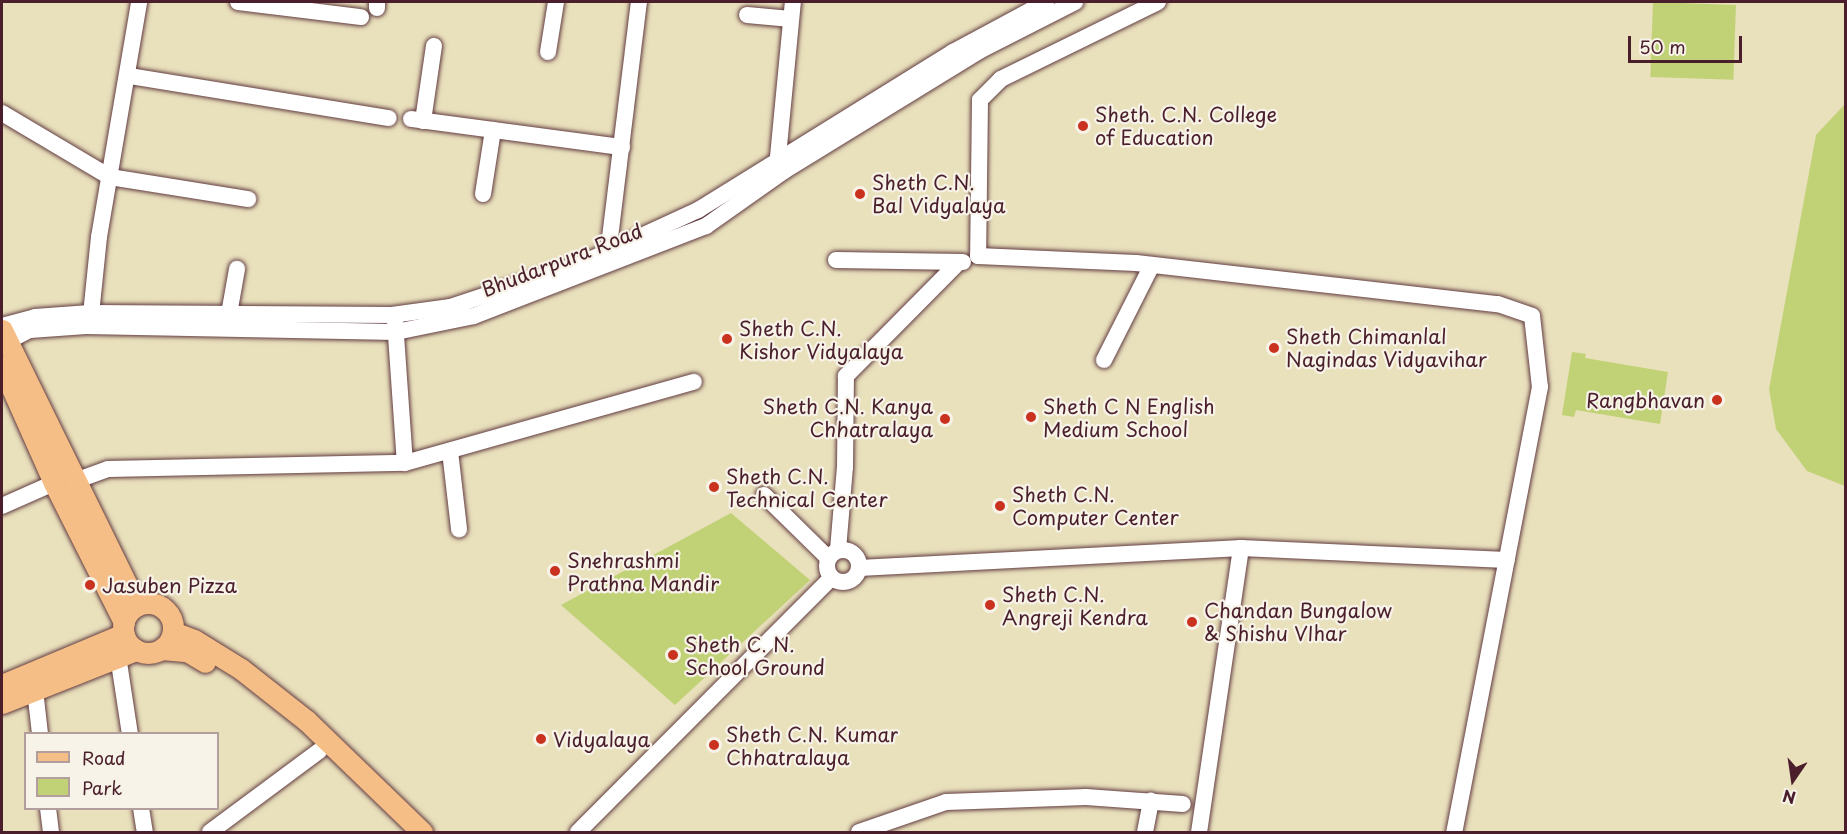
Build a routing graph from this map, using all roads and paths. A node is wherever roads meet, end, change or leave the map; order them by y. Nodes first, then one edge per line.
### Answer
1 (139, 2) edge
2 (238, 2) edge
3 (556, 2) edge
4 (639, 2) edge
5 (793, 2) edge
6 (1075, 2) edge
7 (1158, 2) edge
8 (1047, 5) edge
9 (747, 15) dead end
10 (361, 17) dead end
11 (791, 19) junction
12 (434, 46) dead end
13 (548, 52) dead end
14 (129, 76) junction
15 (2, 113) edge
16 (389, 118) dead end
17 (493, 130) junction
18 (622, 147) junction
19 (777, 168) junction
20 (110, 177) junction
21 (483, 194) dead end
22 (248, 199) dead end
23 (978, 256) junction
24 (607, 260) junction
25 (836, 260) dead end
26 (957, 264) junction
27 (1152, 265) junction
28 (237, 268) dead end
29 (229, 314) junction
30 (394, 314) junction
31 (90, 320) junction
32 (396, 332) junction
33 (3, 335) edge
34 (1104, 360) dead end
35 (2, 366) edge
36 (694, 382) dead end
37 (450, 451) junction
38 (405, 464) junction
39 (64, 482) junction
40 (764, 495) dead end
41 (2, 506) edge
42 (459, 528) dead end
43 (1241, 548) junction
44 (833, 554) junction
45 (1507, 560) junction
46 (859, 568) junction
47 (831, 578) junction
48 (128, 634) junction
49 (167, 641) junction
50 (2, 685) edge
51 (35, 690) junction
52 (2, 704) edge
53 (40, 732) edge
54 (130, 732) edge
55 (319, 751) junction
56 (1151, 801) junction
57 (1183, 804) dead end
58 (48, 810) edge
59 (141, 810) edge
60 (897, 826) edge
61 (51, 832) edge
62 (145, 832) edge
63 (210, 832) edge
64 (402, 832) edge
65 (422, 832) edge
66 (578, 832) edge
67 (859, 832) edge
68 (1145, 832) edge
69 (1199, 832) edge
70 (1454, 832) edge

1 - 14 street
2 - 10 street
3 - 13 street
4 - 18 street
5 - 11 street
6 - 8 street, Bhudarpura Road
7 - 23 street
8 - 19 street, Bhudarpura Road
9 - 11 street
11 - 19 street
12 - 17 street
14 - 16 street
14 - 20 street
15 - 20 street
17 - 18 street
17 - 21 street
18 - 24 street
19 - 24 street, Bhudarpura Road
20 - 22 street
20 - 31 street
23 - 26 street
23 - 27 street
24 - 30 street, Bhudarpura Road
24 - 32 street, Bhudarpura Road
25 - 26 street
26 - 44 street
27 - 34 street
27 - 45 street
28 - 29 street
29 - 30 street, Bhudarpura Road
29 - 31 street, Bhudarpura Road
30 - 32 street
31 - 32 street, Bhudarpura Road
31 - 33 street, Bhudarpura Road
32 - 38 street
33 - 39 main road
35 - 39 main road
36 - 37 street
37 - 38 street
37 - 42 street
38 - 39 street
39 - 41 street
39 - 48 main road
40 - 44 street
43 - 45 street
43 - 46 street
43 - 69 street
44 - 46 street
44 - 47 street
45 - 70 street
46 - 47 street
47 - 66 street
48 - 49 main road
48 - 49 main road
48 - 50 main road
48 - 51 main road
48 - 54 street
49 - 55 main road
49 - 65 main road
51 - 52 main road
51 - 53 street
55 - 63 street
55 - 64 main road
56 - 57 street
56 - 60 street
56 - 68 street
58 - 61 street
59 - 62 street
60 - 67 street

